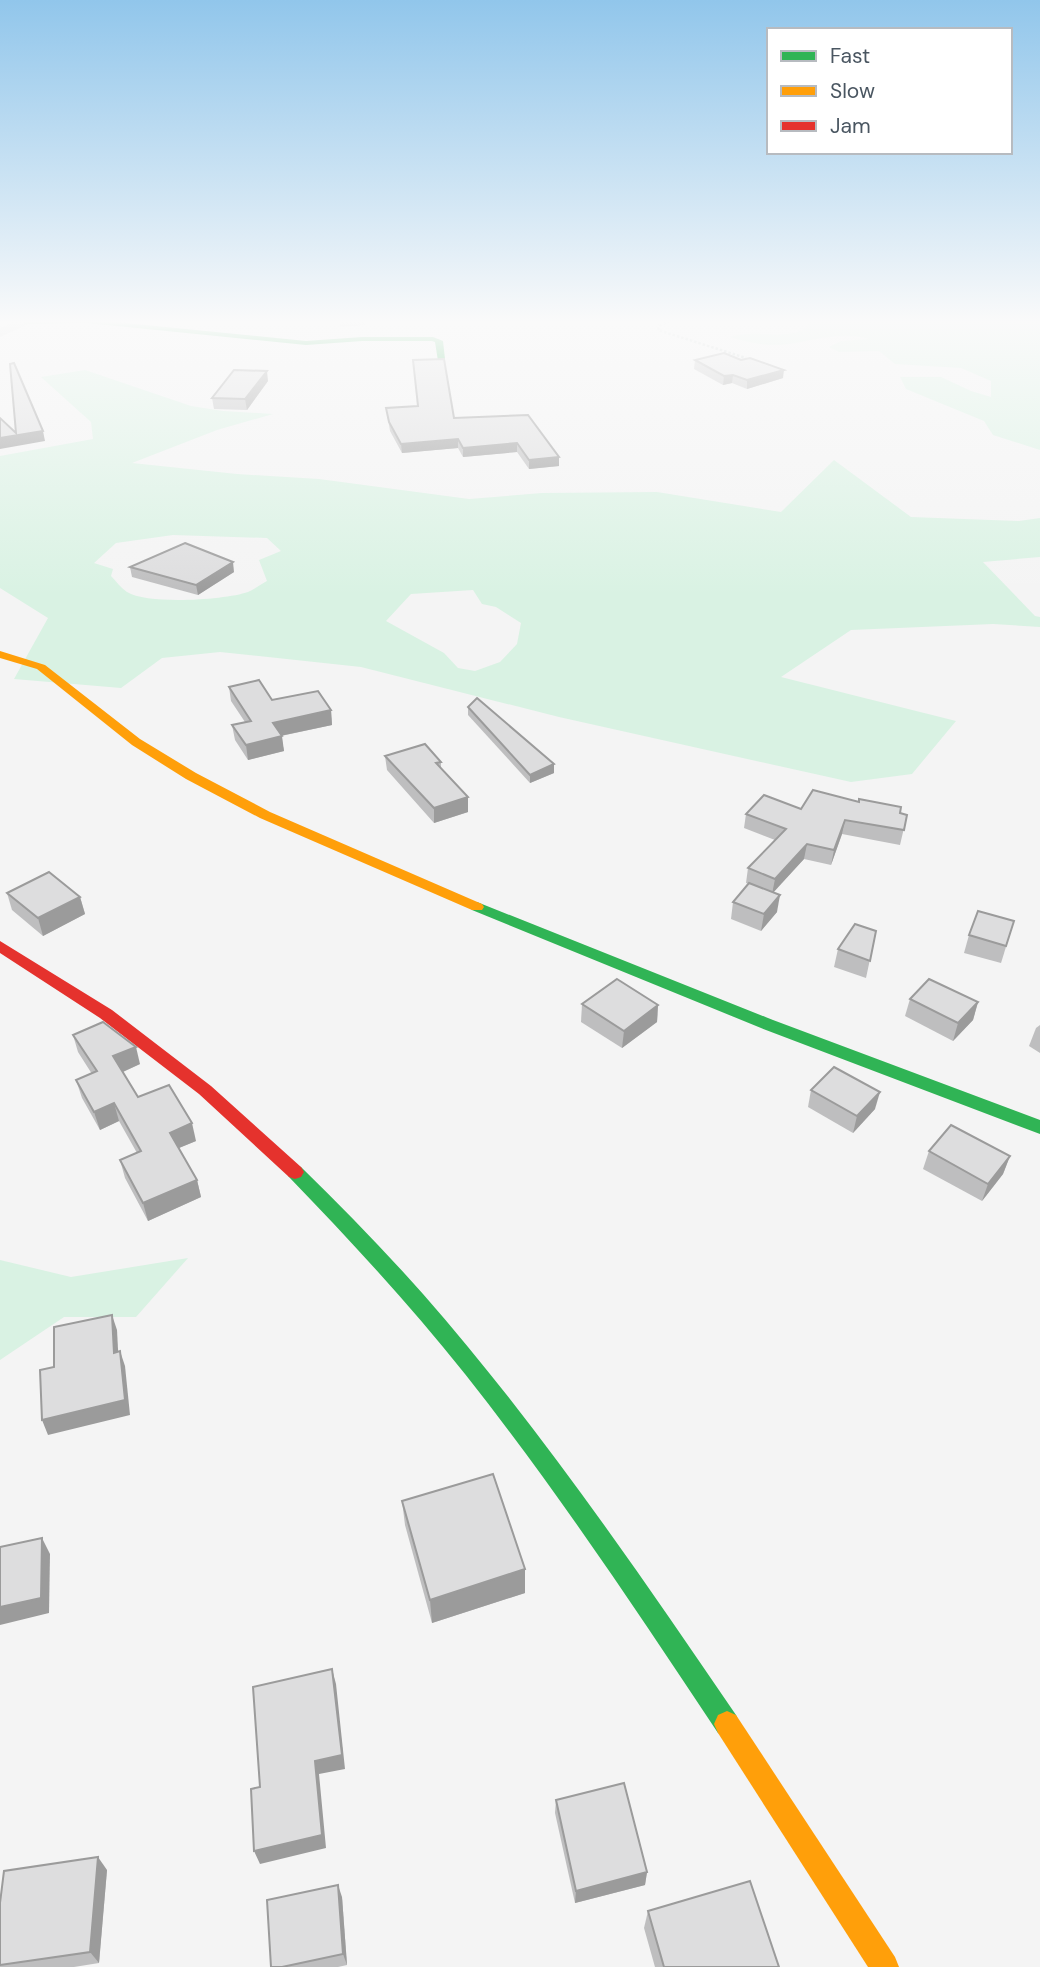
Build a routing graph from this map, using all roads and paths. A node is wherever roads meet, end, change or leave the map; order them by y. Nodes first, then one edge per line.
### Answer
1 (0, 654) edge
2 (0, 946) edge
3 (1040, 1126) edge
4 (885, 1967) edge

1 - 3 street
2 - 4 street

